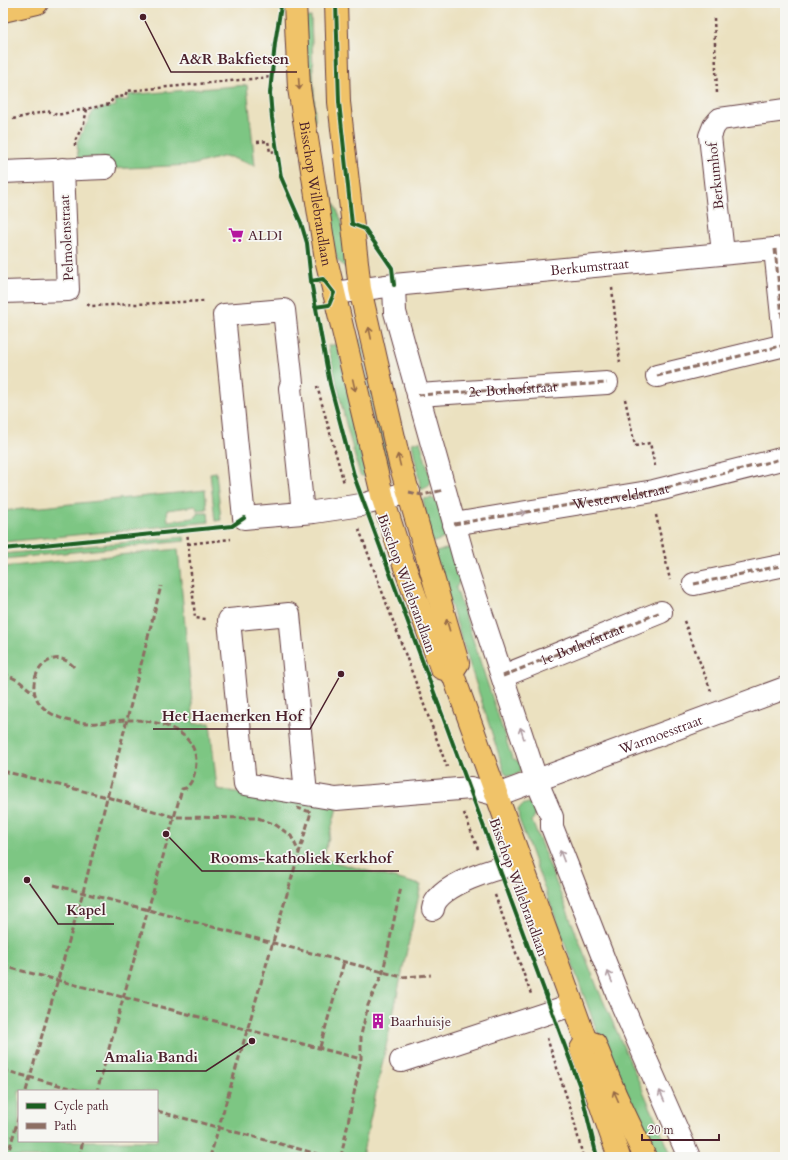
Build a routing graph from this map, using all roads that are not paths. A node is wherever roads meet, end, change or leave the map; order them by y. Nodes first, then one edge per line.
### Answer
1 (37, 3) edge
2 (295, 3) edge
3 (336, 3) edge
4 (3, 11) edge
5 (785, 110) edge
6 (104, 168) dead end
7 (70, 169) junction
8 (3, 172) edge
9 (780, 248) edge
10 (723, 253) junction
11 (394, 285) junction
12 (360, 289) junction
13 (3, 292) edge
14 (334, 293) junction
15 (785, 345) edge
16 (657, 376) dead end
17 (607, 383) dead end
18 (418, 395) junction
19 (785, 458) edge
20 (409, 492) junction
21 (366, 503) junction
22 (303, 513) junction
23 (454, 524) junction
24 (785, 564) edge
25 (694, 584) dead end
26 (661, 612) dead end
27 (452, 672) junction
28 (503, 676) junction
29 (785, 688) edge
30 (537, 782) junction
31 (306, 794) junction
32 (497, 795) junction
33 (521, 863) junction
34 (433, 909) dead end
35 (572, 1005) junction
36 (586, 1041) junction
37 (401, 1061) dead end
38 (619, 1157) edge
39 (645, 1157) edge
40 (690, 1157) edge

1 - 4 main road
2 -> 14 main road, Bisschop Willebrandlaan
3 - 12 main road, Bisschop Willebrandlaan
5 - 10 street, Berkumhof
6 - 7 street
7 - 8 street
7 - 13 street, Pelmolenstraat
9 - 10 street, Berkumstraat
9 - 15 street
10 - 11 street, Berkumstraat
11 - 12 street, Berkumstraat
11 - 18 street
12 - 14 street, Berkumstraat
20 -> 12 main road, Bisschop Willebrandlaan
14 -> 21 main road, Bisschop Willebrandlaan
15 - 16 street
17 - 18 street, 2e Bothofstraat
18 - 23 street
23 -> 19 street, Westerveldstraat
20 - 21 street
27 -> 20 main road, Bisschop Willebrandlaan
21 - 22 street
21 - 27 main road, Bisschop Willebrandlaan
22 - 22 street
23 - 28 street
24 - 25 street
26 - 28 street, 1e Bothofstraat
27 - 32 main road, Bisschop Willebrandlaan
30 -> 28 street
29 - 30 street, Warmoesstraat
30 - 32 street, Warmoesstraat
40 -> 30 street
31 - 31 street
31 - 32 street
32 - 33 main road, Bisschop Willebrandlaan
33 - 34 street
33 - 35 main road, Bisschop Willebrandlaan
35 - 36 main road, Bisschop Willebrandlaan
35 - 37 street
36 - 38 main road, Bisschop Willebrandlaan
39 -> 36 main road, Bisschop Willebrandlaan

